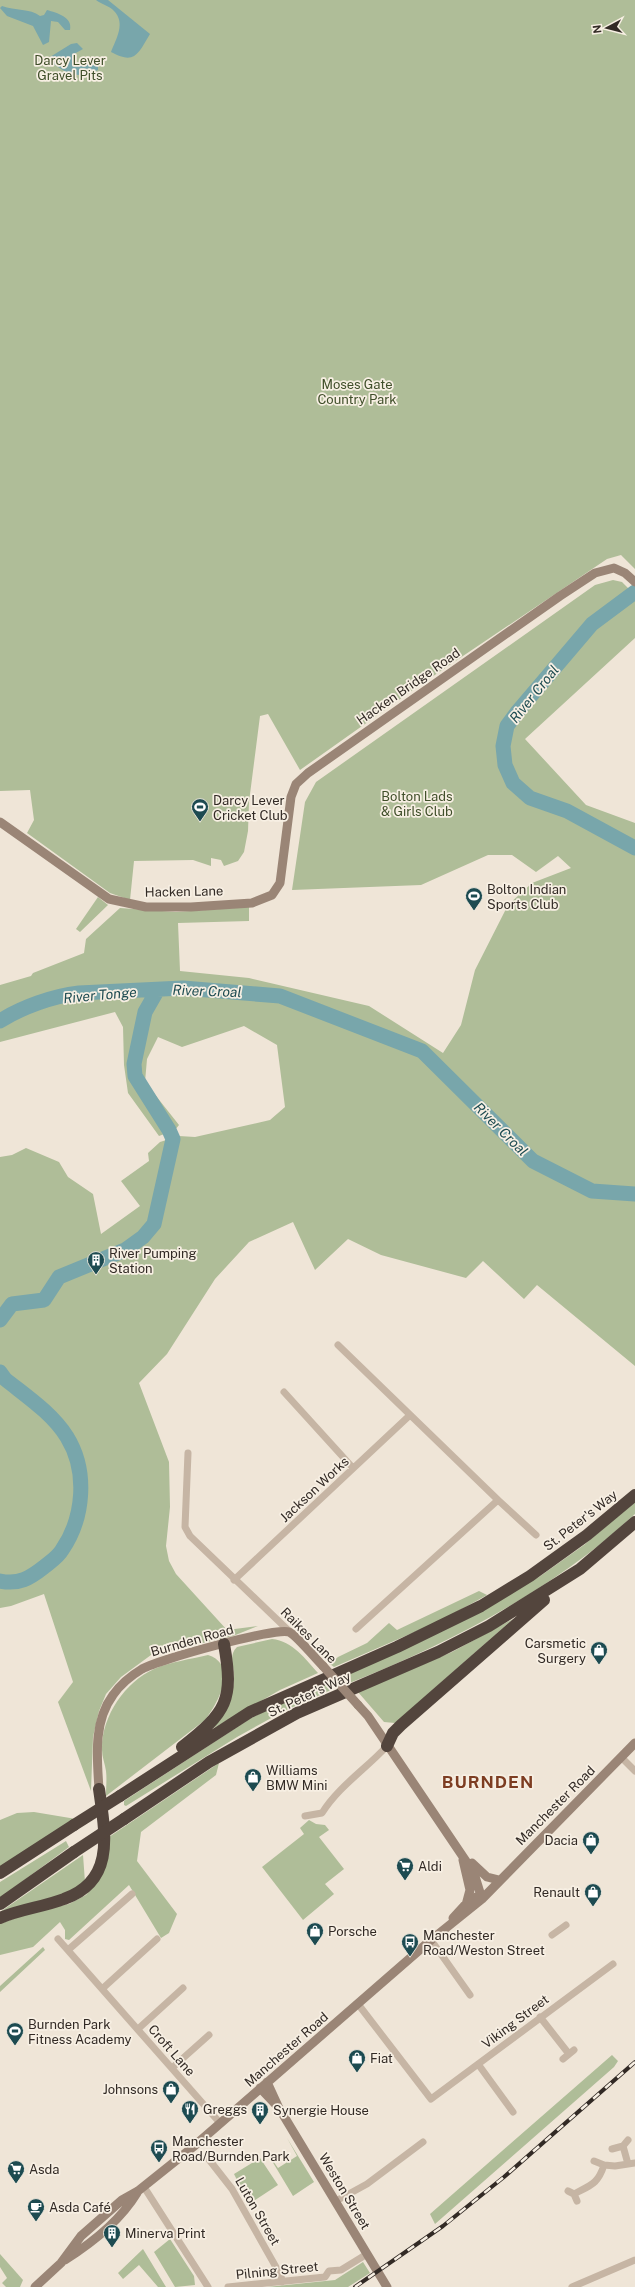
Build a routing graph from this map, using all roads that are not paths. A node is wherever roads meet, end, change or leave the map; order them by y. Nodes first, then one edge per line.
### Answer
1 (635, 582) edge
2 (0, 822) edge
3 (272, 895) joint
4 (338, 1344) dead end
5 (284, 1392) dead end
6 (410, 1416) junction
7 (188, 1453) dead end
8 (353, 1468) junction
9 (635, 1495) edge
10 (498, 1500) junction
11 (635, 1522) edge
12 (536, 1535) dead end
13 (580, 1569) junction
14 (234, 1580) junction
15 (356, 1630) dead end
16 (290, 1632) junction
17 (224, 1644) junction
18 (635, 1743) edge
19 (387, 1746) junction
20 (621, 1757) junction
21 (635, 1772) edge
22 (99, 1789) joint
23 (123, 1794) junction
24 (305, 1816) dead end
25 (460, 1851) junction
26 (0, 1873) edge
27 (496, 1883) junction
28 (132, 1894) dead end
29 (482, 1896) junction
30 (0, 1904) edge
31 (466, 1905) junction
32 (0, 1918) edge
33 (566, 1925) dead end
34 (552, 1935) dead end
35 (58, 1939) dead end
36 (157, 1939) dead end
37 (431, 1940) junction
38 (68, 1950) junction
39 (613, 1964) dead end
40 (183, 1988) dead end
41 (102, 1989) junction
42 (470, 1995) dead end
43 (358, 2004) junction
44 (540, 2017) junction
45 (138, 2029) junction
46 (209, 2035) dead end
47 (568, 2054) dead end
48 (478, 2064) junction
49 (172, 2068) junction
50 (264, 2085) junction
51 (512, 2097) dead end
52 (506, 2102) junction
53 (514, 2112) dead end
54 (220, 2123) junction
55 (423, 2142) dead end
56 (612, 2149) dead end
57 (207, 2157) dead end
58 (594, 2161) dead end
59 (632, 2164) edge
60 (604, 2165) junction
61 (141, 2189) junction
62 (573, 2196) dead end
63 (336, 2201) junction
64 (367, 2254) junction
65 (635, 2260) edge
66 (282, 2282) junction
67 (36, 2287) edge
68 (208, 2287) edge
69 (228, 2287) edge
70 (387, 2287) edge
71 (572, 2287) edge

1 - 3 main road, Hacken Bridge Road
2 - 3 main road, Hacken Lane
4 - 6 street
5 - 8 street
6 - 8 street, Jackson Works
6 - 10 street
7 - 14 street, Raikes Lane
8 - 14 street, Jackson Works
9 - 23 highway, St. Peter's Way
10 - 12 street
10 - 15 street
11 - 13 highway, St. Peter's Way
13 - 19 highway
13 - 30 highway, St. Peter's Way, bridge
14 - 16 street, Raikes Lane
16 - 17 main road, Burnden Road
16 - 19 main road, Raikes Lane, bridge
17 - 22 main road, Burnden Road
17 - 23 highway
18 - 20 main road, Manchester Road
19 - 24 street
19 - 25 main road, Raikes Lane
20 - 21 street
20 - 27 main road, Manchester Road
22 - 32 highway
23 - 26 highway, St. Peter's Way, bridge
25 - 27 main road, Raikes Lane
25 - 29 main road, Raikes Lane
25 - 31 main road, Raikes Lane
27 - 29 main road, Manchester Road
28 - 38 street
29 - 31 main road, Manchester Road
29 - 37 main road, Manchester Road
31 - 37 main road, Manchester Road
33 - 34 street
35 - 38 street, Croft Lane
36 - 41 street
37 - 42 street
37 - 43 main road, Manchester Road
38 - 41 street, Croft Lane
39 - 44 street, Viking Street
40 - 45 street
41 - 45 street, Croft Lane
43 - 48 street, Viking Street
43 - 50 main road, Manchester Road
44 - 47 street
44 - 48 street, Viking Street
45 - 49 street, Croft Lane
46 - 49 street
48 - 52 street
49 - 54 street, Croft Lane
50 - 54 main road, Manchester Road
50 - 63 main road, Weston Street
51 - 52 street
52 - 53 street
54 - 61 main road, Manchester Road
55 - 63 street
56 - 59 street
57 - 66 street, Luton Street
58 - 60 street
59 - 60 street
60 - 62 street
61 - 67 main road, Manchester Road
61 - 68 street
63 - 64 main road, Weston Street
64 - 66 street, Pilning Street
64 - 70 main road, Weston Street
65 - 71 street
66 - 69 street, Pilning Street

